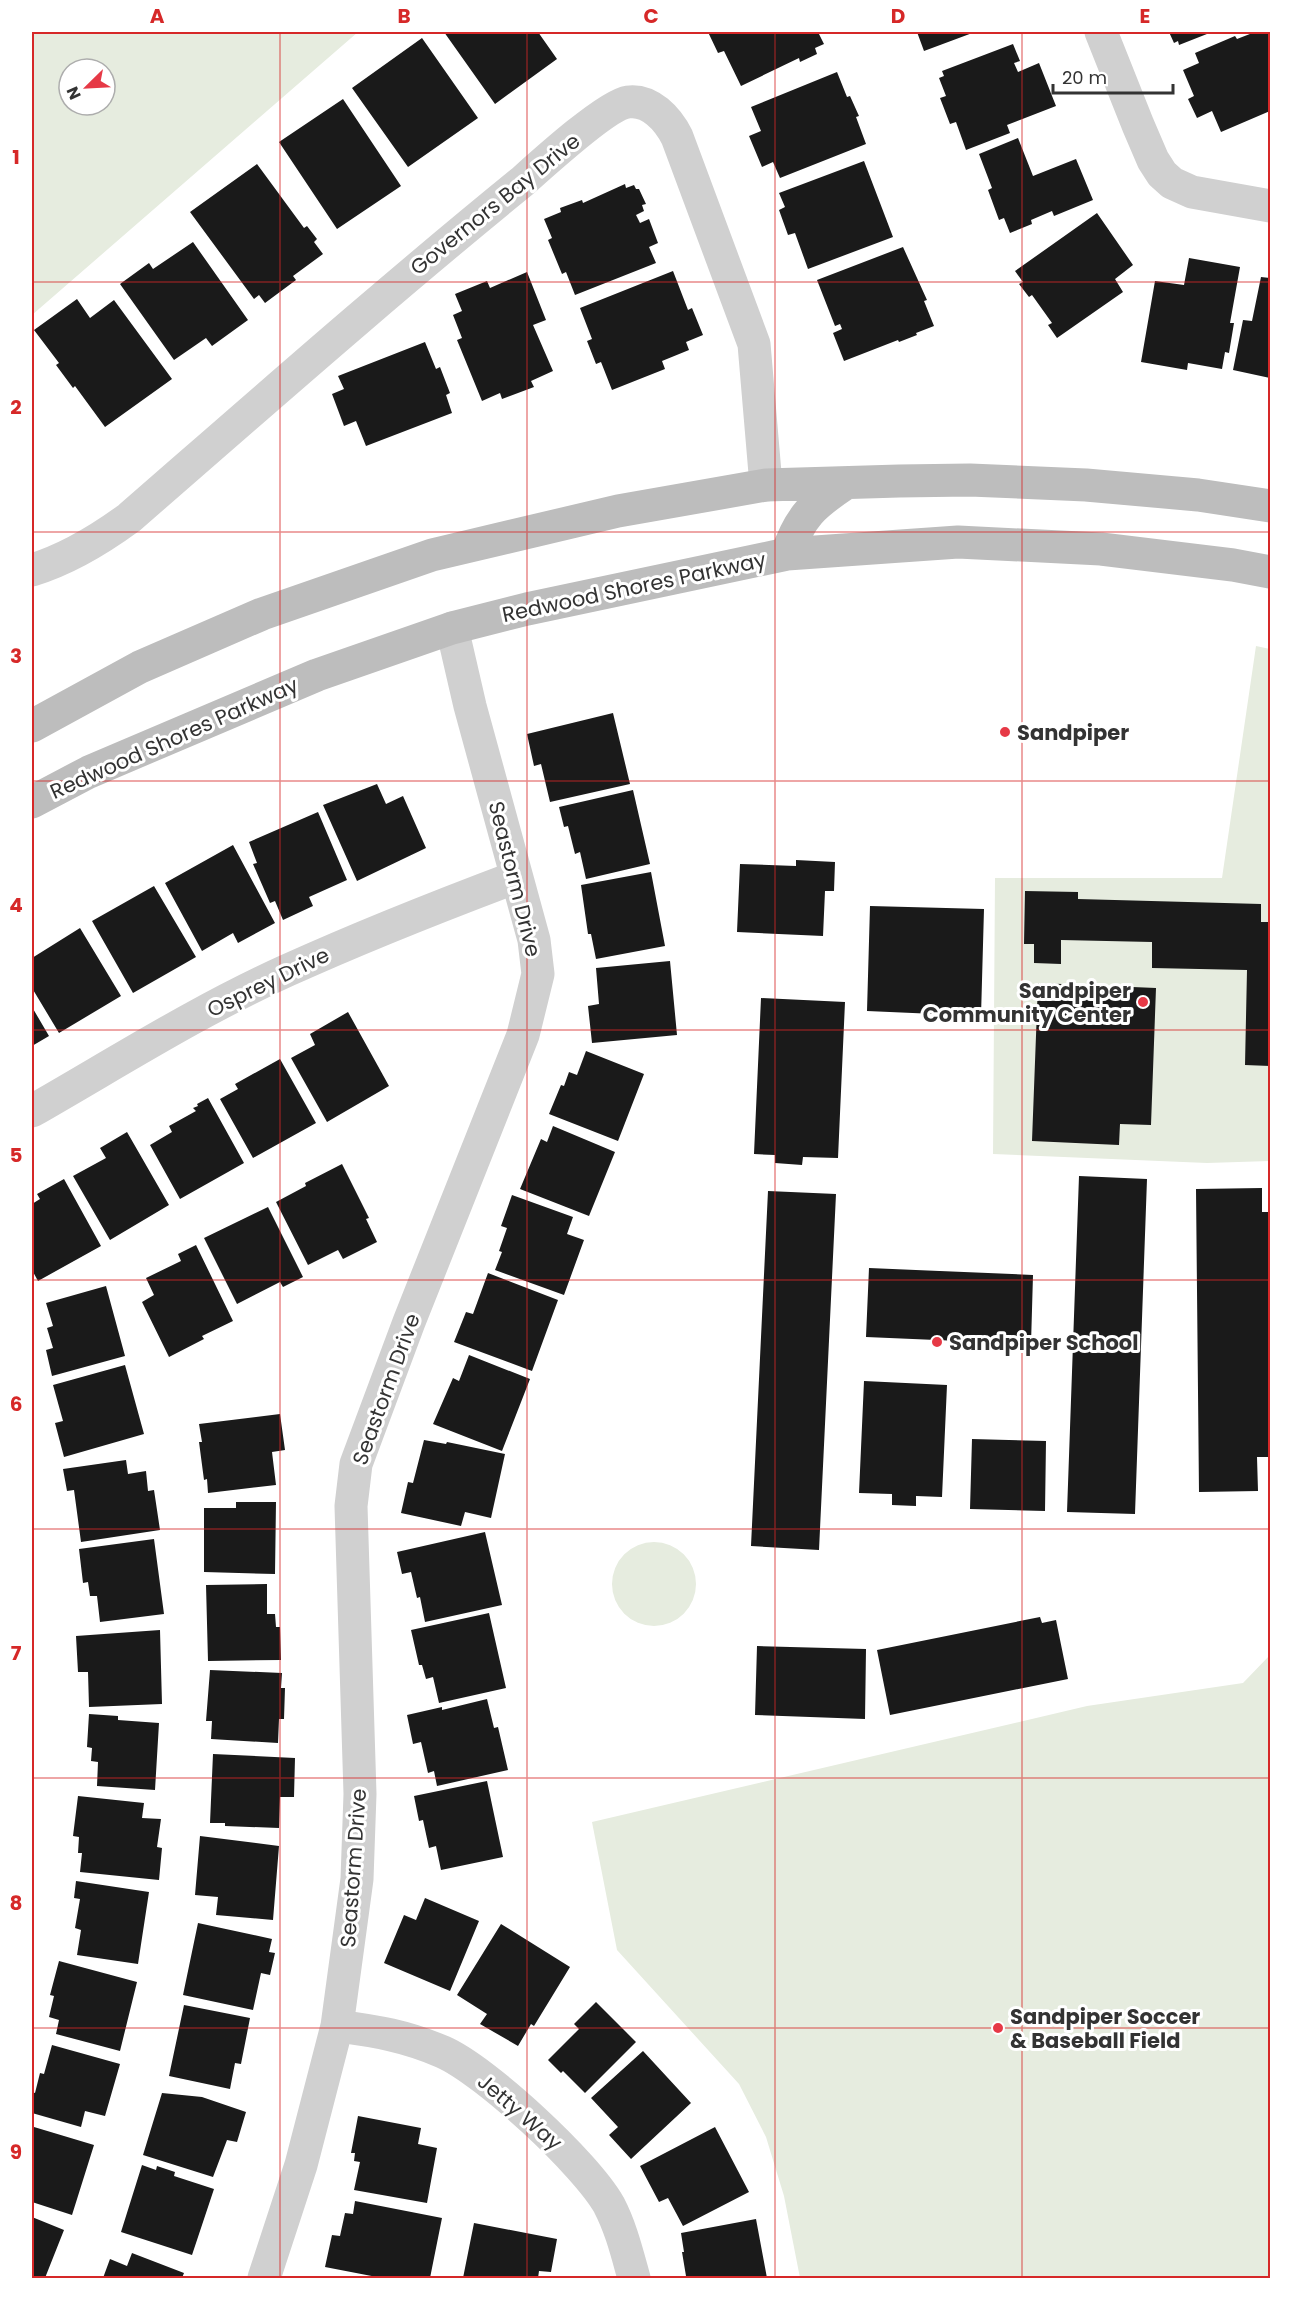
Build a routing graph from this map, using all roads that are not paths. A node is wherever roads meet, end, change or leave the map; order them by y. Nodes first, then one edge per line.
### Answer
1 (1101, 32) edge
2 (1270, 206) edge
3 (846, 483) junction
4 (766, 485) junction
5 (1270, 506) edge
6 (788, 554) junction
7 (32, 570) edge
8 (1270, 572) edge
9 (452, 628) junction
10 (32, 726) edge
11 (32, 802) edge
12 (516, 877) junction
13 (32, 1111) edge
14 (337, 2026) junction
15 (264, 2278) edge
16 (634, 2278) edge

1 - 2 street
3 - 4 main road
3 - 5 main road
3 - 6 main road
4 - 7 street, Governors Bay Drive
4 - 10 main road
6 - 8 main road, Redwood Shores Parkway
6 - 9 main road, Redwood Shores Parkway
9 - 11 main road, Redwood Shores Parkway
9 - 12 street, Seastorm Drive
12 - 13 street, Osprey Drive
12 - 14 street, Seastorm Drive
14 - 15 street, Seastorm Drive
14 - 16 street, Jetty Way

